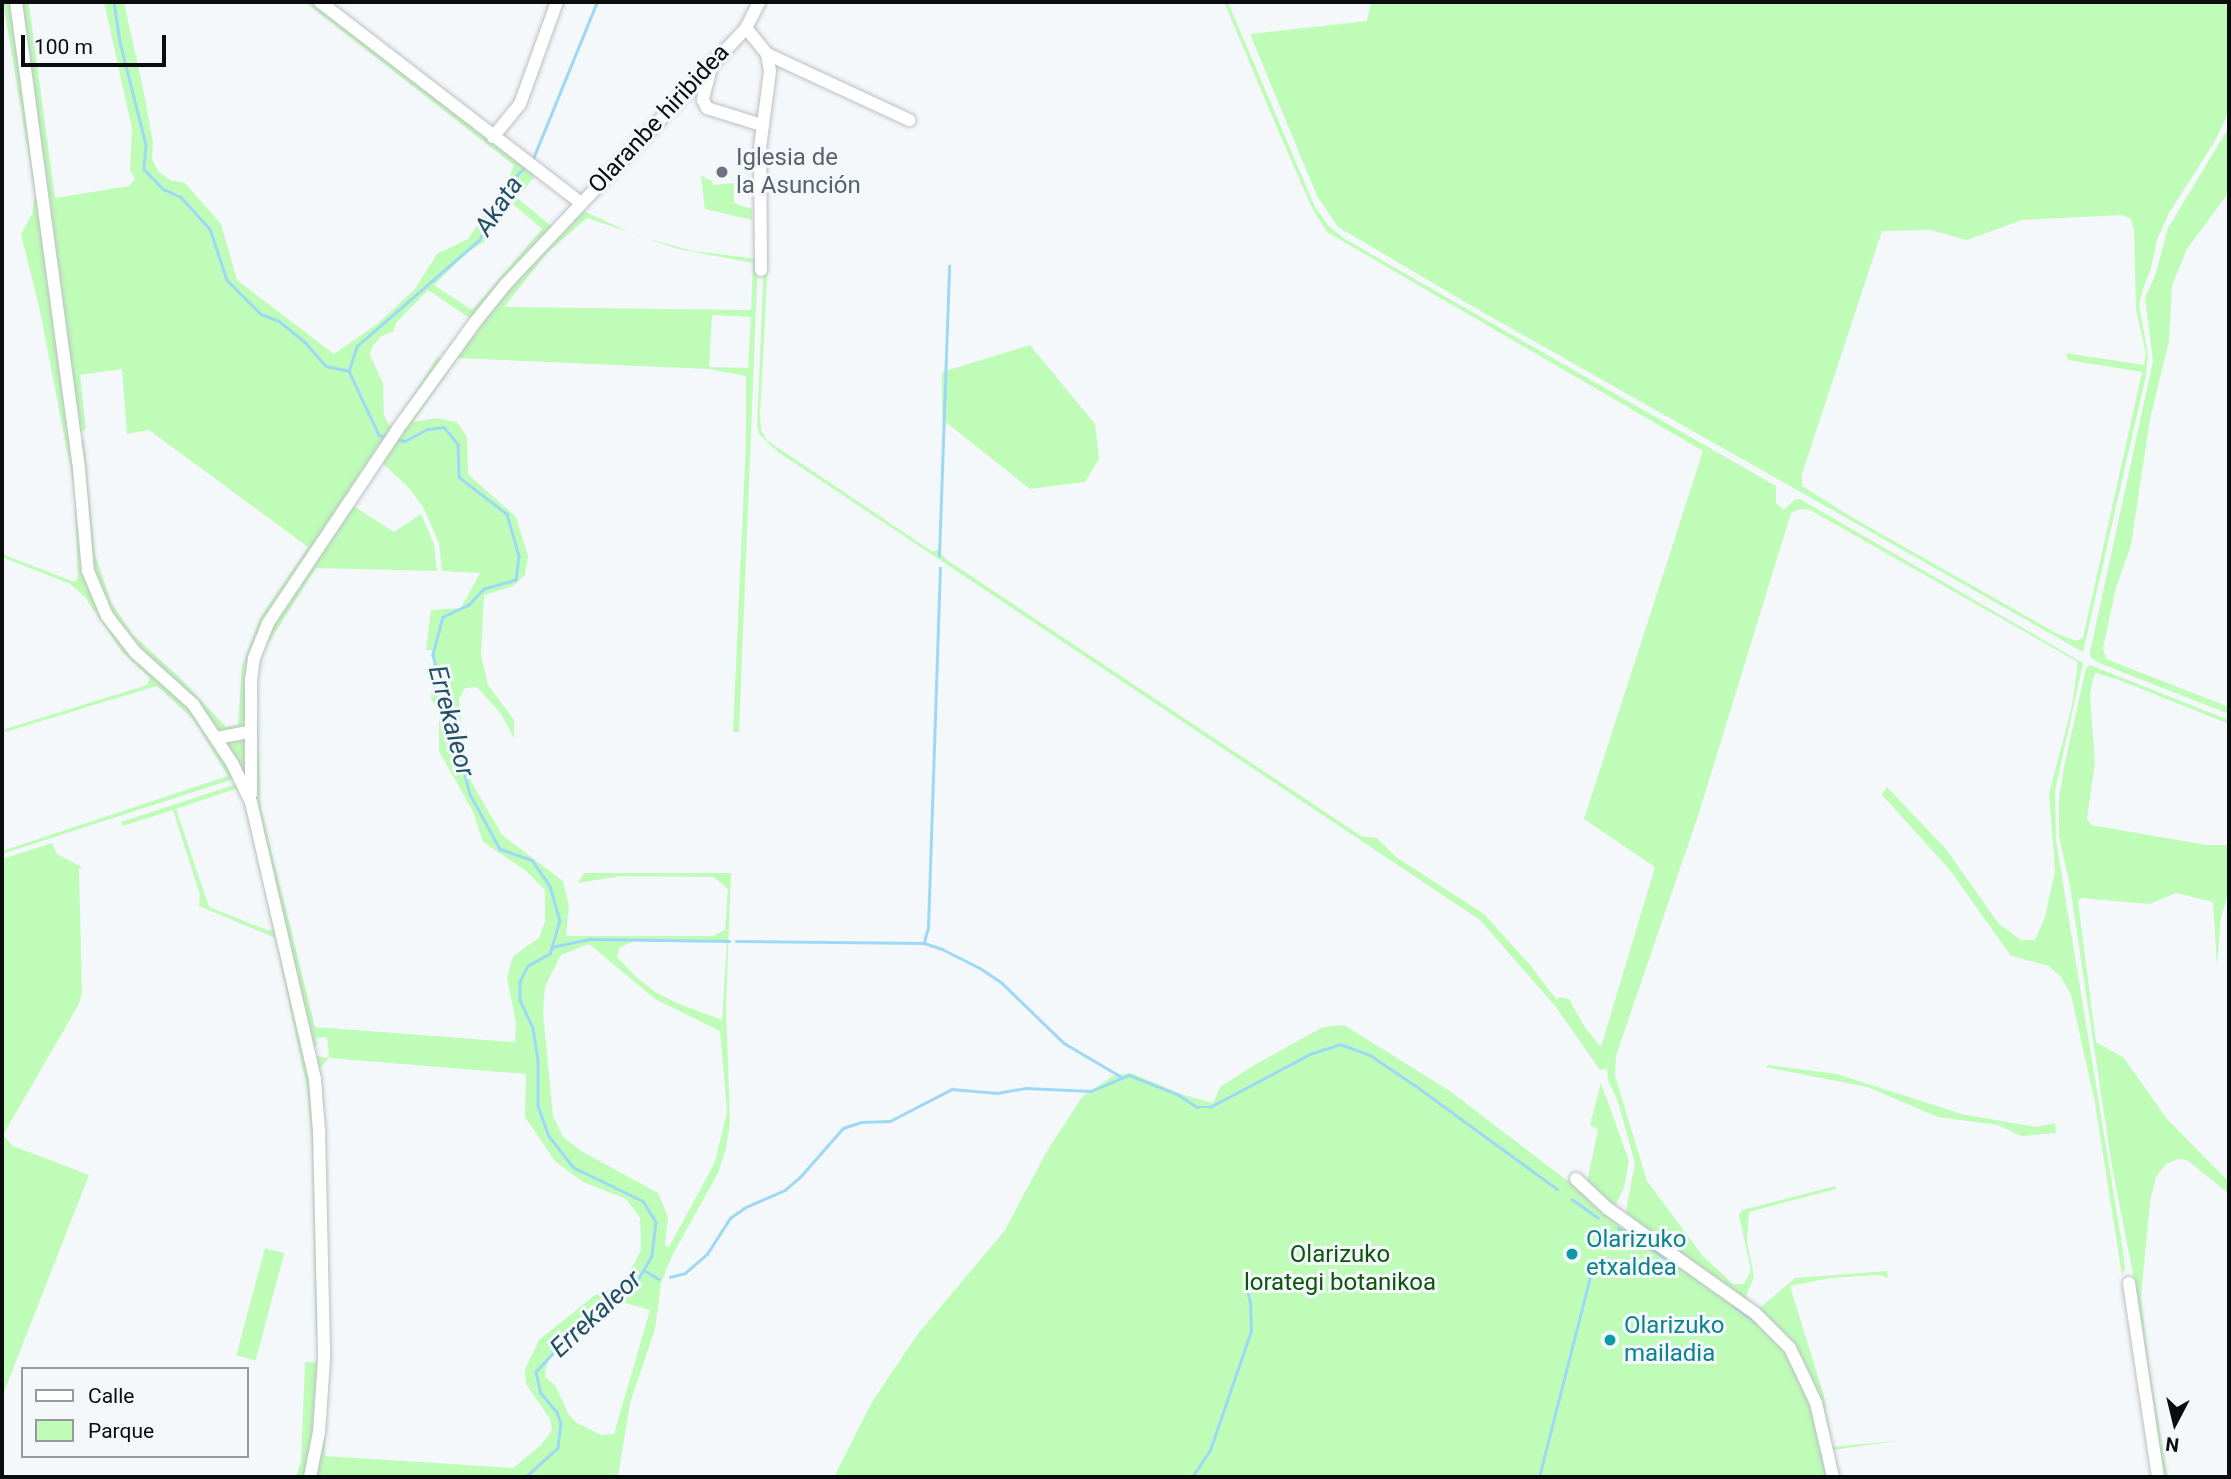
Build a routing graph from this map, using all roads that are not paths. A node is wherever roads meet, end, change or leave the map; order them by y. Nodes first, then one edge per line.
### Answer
1 (16, 2) edge
2 (320, 2) edge
3 (557, 2) edge
4 (758, 2) edge
5 (746, 28) junction
6 (766, 54) junction
7 (712, 61) junction
8 (909, 120) dead end
9 (762, 125) junction
10 (493, 137) junction
11 (581, 203) junction
12 (761, 270) dead end
13 (249, 732) junction
14 (217, 738) junction
15 (251, 802) junction
16 (1576, 1179) dead end
17 (2129, 1283) dead end
18 (310, 1477) edge
19 (1833, 1477) edge
20 (2158, 1477) edge

1 - 14 street
2 - 10 street
3 - 10 street
4 - 5 street, Olaranbe hiribidea
5 - 6 street
5 - 7 street, Olaranbe hiribidea
6 - 8 street
6 - 9 street
7 - 9 street
7 - 11 street, Olaranbe hiribidea
9 - 12 street
10 - 11 street
11 - 13 street, Olaranbe hiribidea
13 - 14 street
13 - 15 street, Olaranbe hiribidea
14 - 15 street
15 - 18 street
16 - 19 street
17 - 20 street

